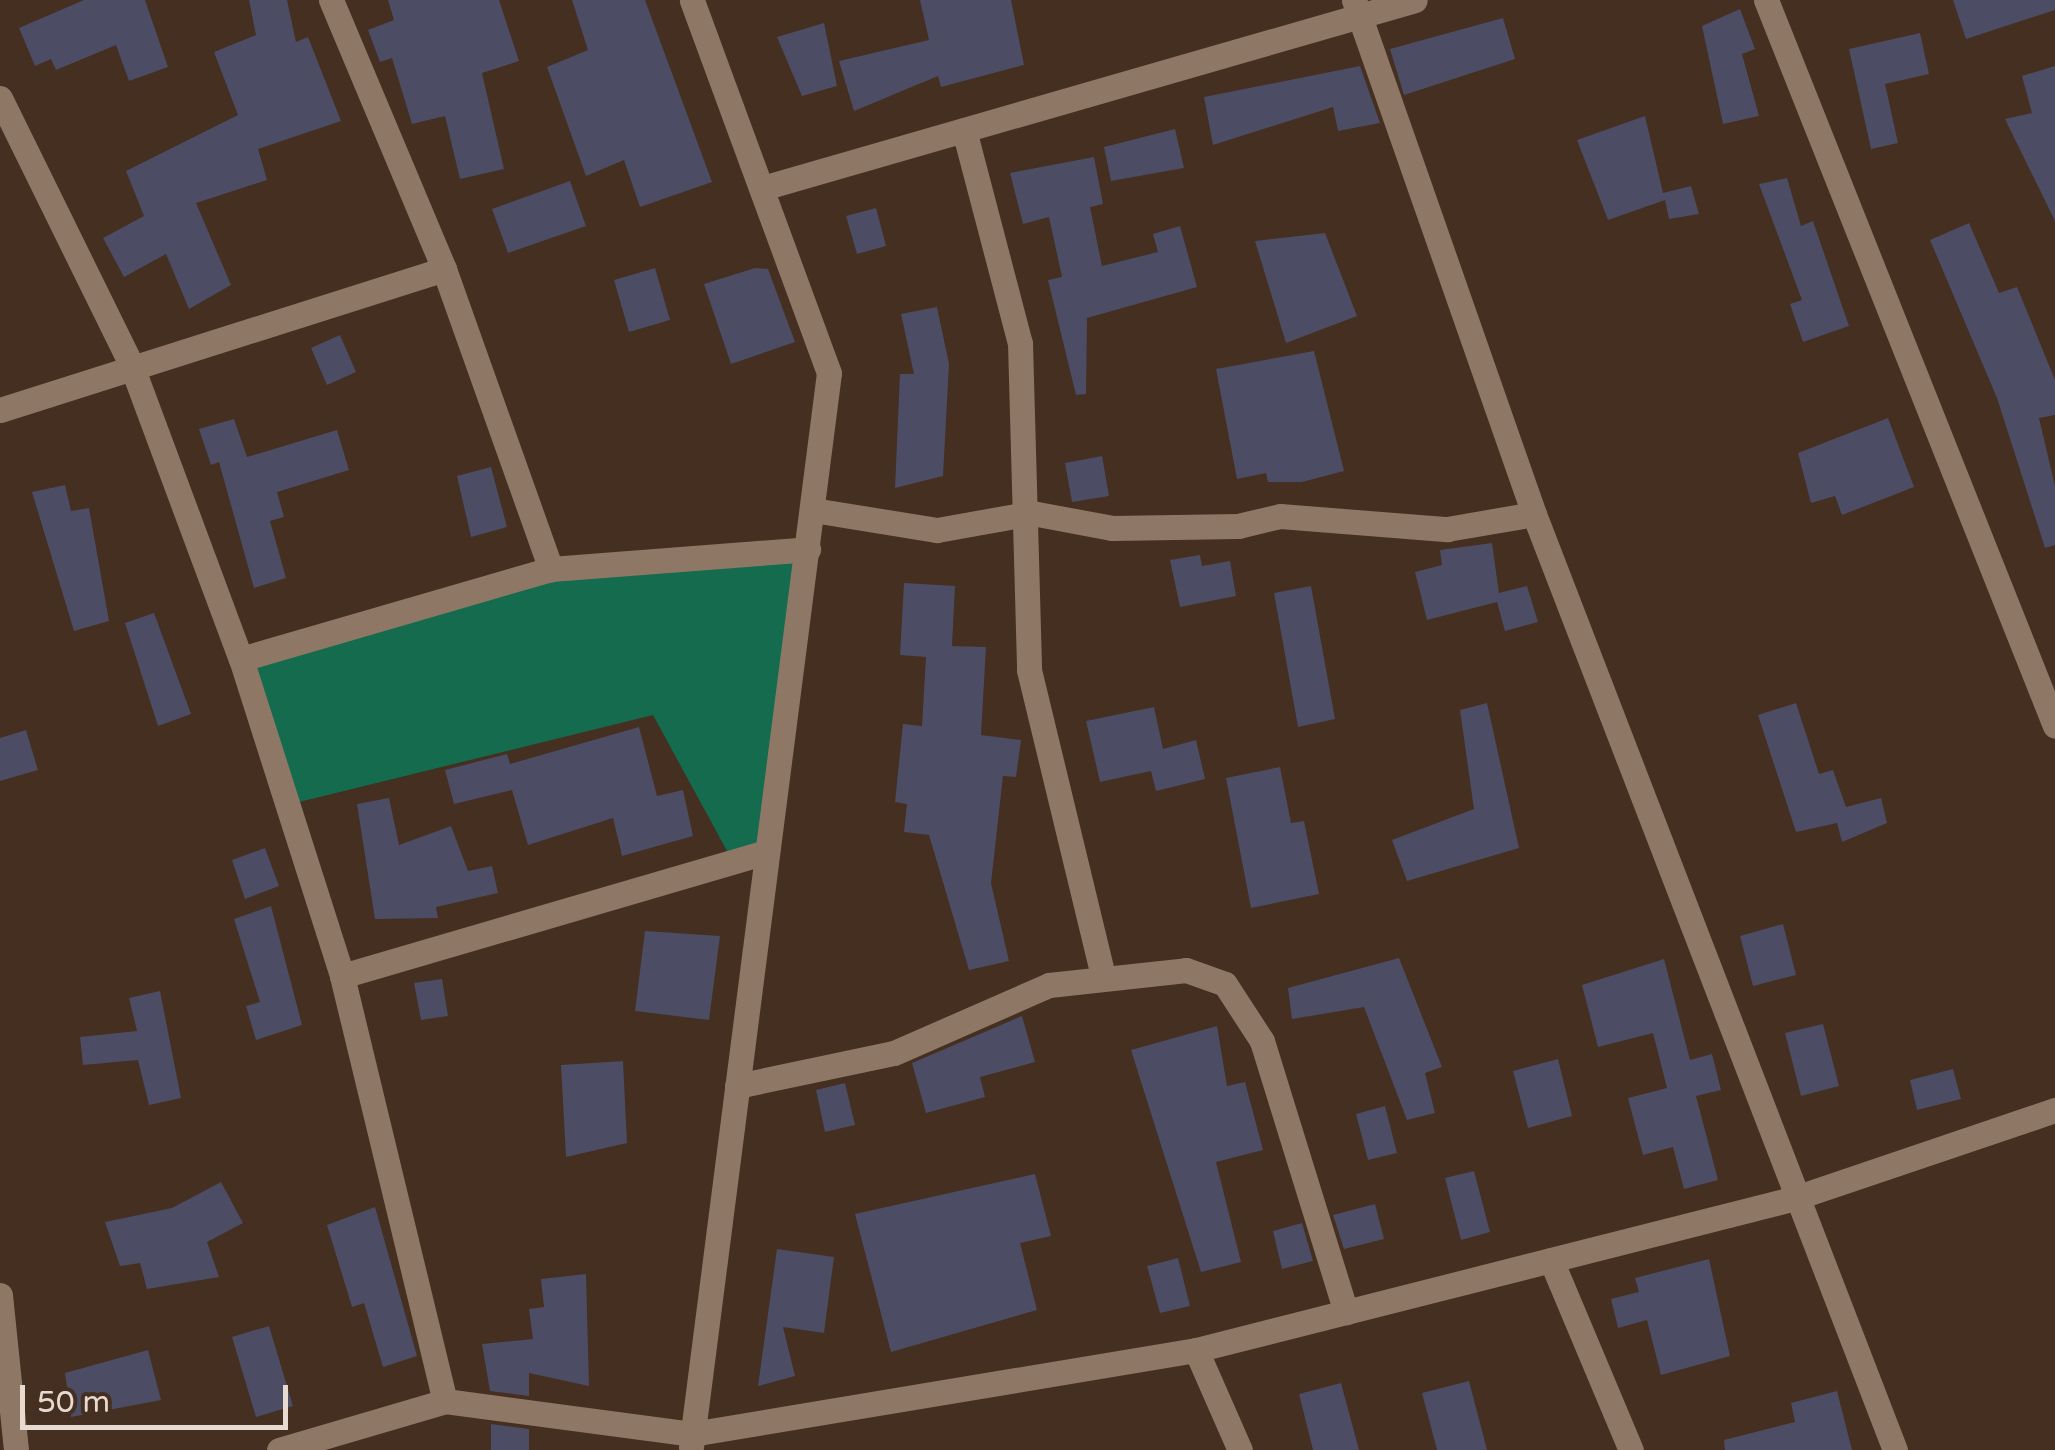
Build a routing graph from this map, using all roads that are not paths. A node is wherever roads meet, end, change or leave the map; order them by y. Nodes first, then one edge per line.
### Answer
1 (330, 0) edge
2 (692, 0) edge
3 (1416, 0) edge
4 (1766, 0) edge
5 (1357, 8) edge
6 (0, 98) edge
7 (964, 130) junction
8 (766, 187) junction
9 (444, 269) junction
10 (132, 364) junction
11 (0, 410) edge
12 (813, 510) junction
13 (1032, 514) junction
14 (1534, 514) junction
15 (808, 550) junction
16 (551, 570) junction
17 (241, 659) junction
18 (2055, 726) edge
19 (767, 852) junction
20 (342, 976) junction
21 (1103, 977) junction
22 (737, 1086) junction
23 (2055, 1110) edge
24 (1792, 1199) junction
25 (1551, 1260) junction
26 (0, 1296) edge
27 (1346, 1312) junction
28 (1196, 1350) junction
29 (445, 1401) junction
30 (691, 1442) edge
31 (16, 1450) edge
32 (279, 1450) edge
33 (1240, 1450) edge
34 (1632, 1450) edge
35 (1895, 1450) edge

1 - 9 street
2 - 8 street
3 - 5 street
4 - 18 street
5 - 7 street
5 - 14 street
6 - 10 street
7 - 8 street
7 - 13 street
8 - 12 street
9 - 10 street
9 - 16 street
10 - 11 street
10 - 17 street
12 - 13 street
12 - 15 street
13 - 14 street
13 - 21 street
14 - 24 street
15 - 16 street
15 - 19 street
16 - 17 street
17 - 20 street
19 - 20 street
19 - 22 street
20 - 29 street
21 - 22 street
21 - 27 street
22 - 30 street
23 - 24 street
24 - 25 street
24 - 35 street
25 - 27 street
25 - 34 street
26 - 31 street
27 - 28 street
28 - 30 street
28 - 33 street
29 - 30 street
29 - 32 street

